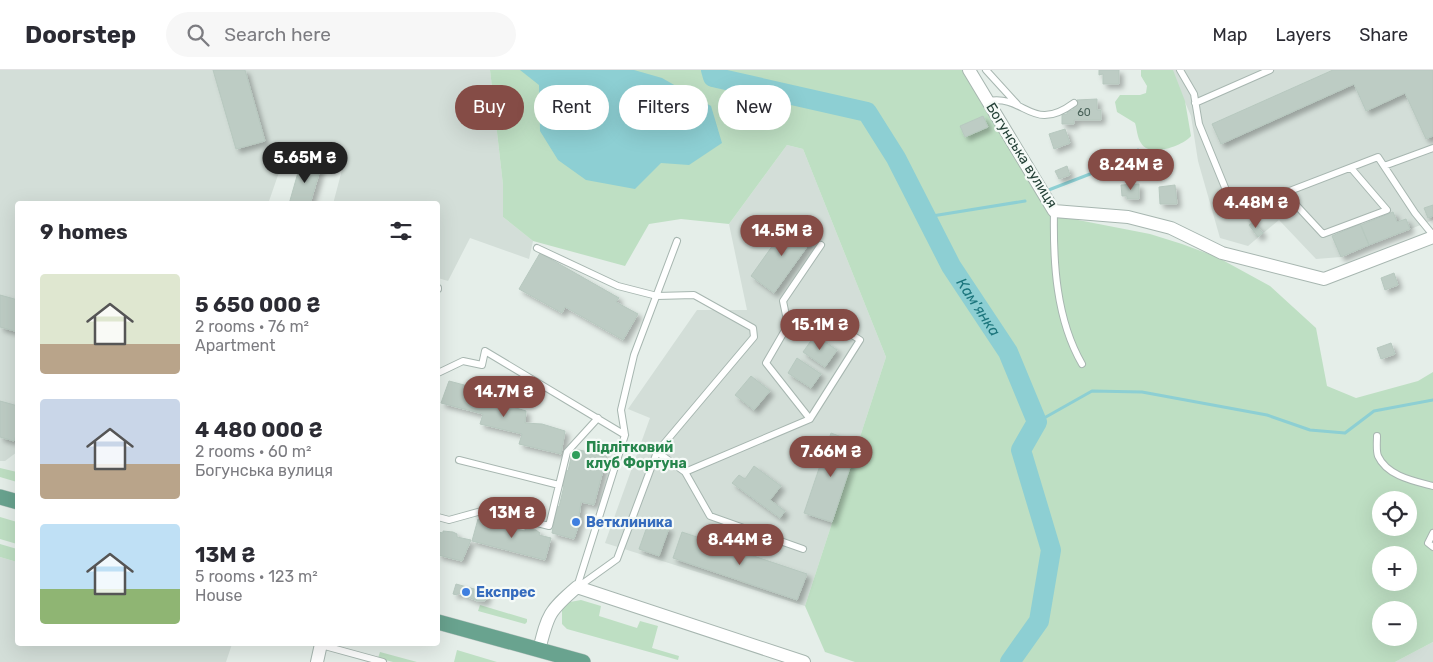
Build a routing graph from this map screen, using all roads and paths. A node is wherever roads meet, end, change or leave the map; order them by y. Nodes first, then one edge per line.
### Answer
1 (969, 70) edge
2 (986, 70) edge
3 (1180, 70) edge
4 (1270, 70) edge
5 (989, 101) junction
6 (1074, 103) dead end
7 (1195, 103) junction
8 (1017, 105) junction
9 (1433, 148) edge
10 (1384, 166) junction
11 (1351, 168) junction
12 (1284, 193) junction
13 (1054, 211) junction
14 (1433, 236) edge
15 (677, 241) dead end
16 (821, 244) dead end
17 (537, 248) dead end
18 (657, 296) junction
19 (788, 326) junction
20 (1082, 364) dead end
21 (440, 372) edge
22 (598, 418) junction
23 (810, 419) junction
24 (625, 435) junction
25 (1377, 436) dead end
26 (657, 452) junction
27 (459, 460) dead end
28 (685, 472) junction
29 (559, 486) junction
30 (1433, 486) edge
31 (0, 497) edge
32 (15, 501) edge
33 (440, 518) edge
34 (1433, 533) edge
35 (1433, 547) edge
36 (803, 548) dead end
37 (577, 587) junction
38 (440, 623) edge
39 (321, 646) edge
40 (328, 646) edge
41 (539, 650) junction
42 (317, 662) edge
43 (383, 662) edge
44 (583, 662) edge
45 (804, 662) edge

1 - 5 street, Богунська вулиця
2 - 8 lane
3 - 7 lane
4 - 7 lane
5 - 8 lane
5 - 13 street, Богунська вулиця
6 - 8 lane
7 - 12 lane
9 - 10 lane
10 - 11 lane
10 - 14 lane
11 - 12 lane
11 - 12 lane
13 - 14 street, Богунська вулиця
13 - 20 lane
15 - 18 lane
16 - 19 lane
17 - 18 lane
18 - 24 lane
18 - 26 lane
19 - 23 lane
19 - 23 lane
21 - 22 lane
22 - 24 lane
22 - 29 lane
23 - 28 lane
24 - 37 lane
25 - 30 lane
26 - 28 lane
26 - 37 lane
27 - 29 lane
28 - 36 lane
29 - 33 lane
31 - 32 main road
34 - 35 lane
37 - 41 street
37 - 45 street
38 - 41 main road
39 - 42 street
40 - 43 lane
41 - 44 main road

